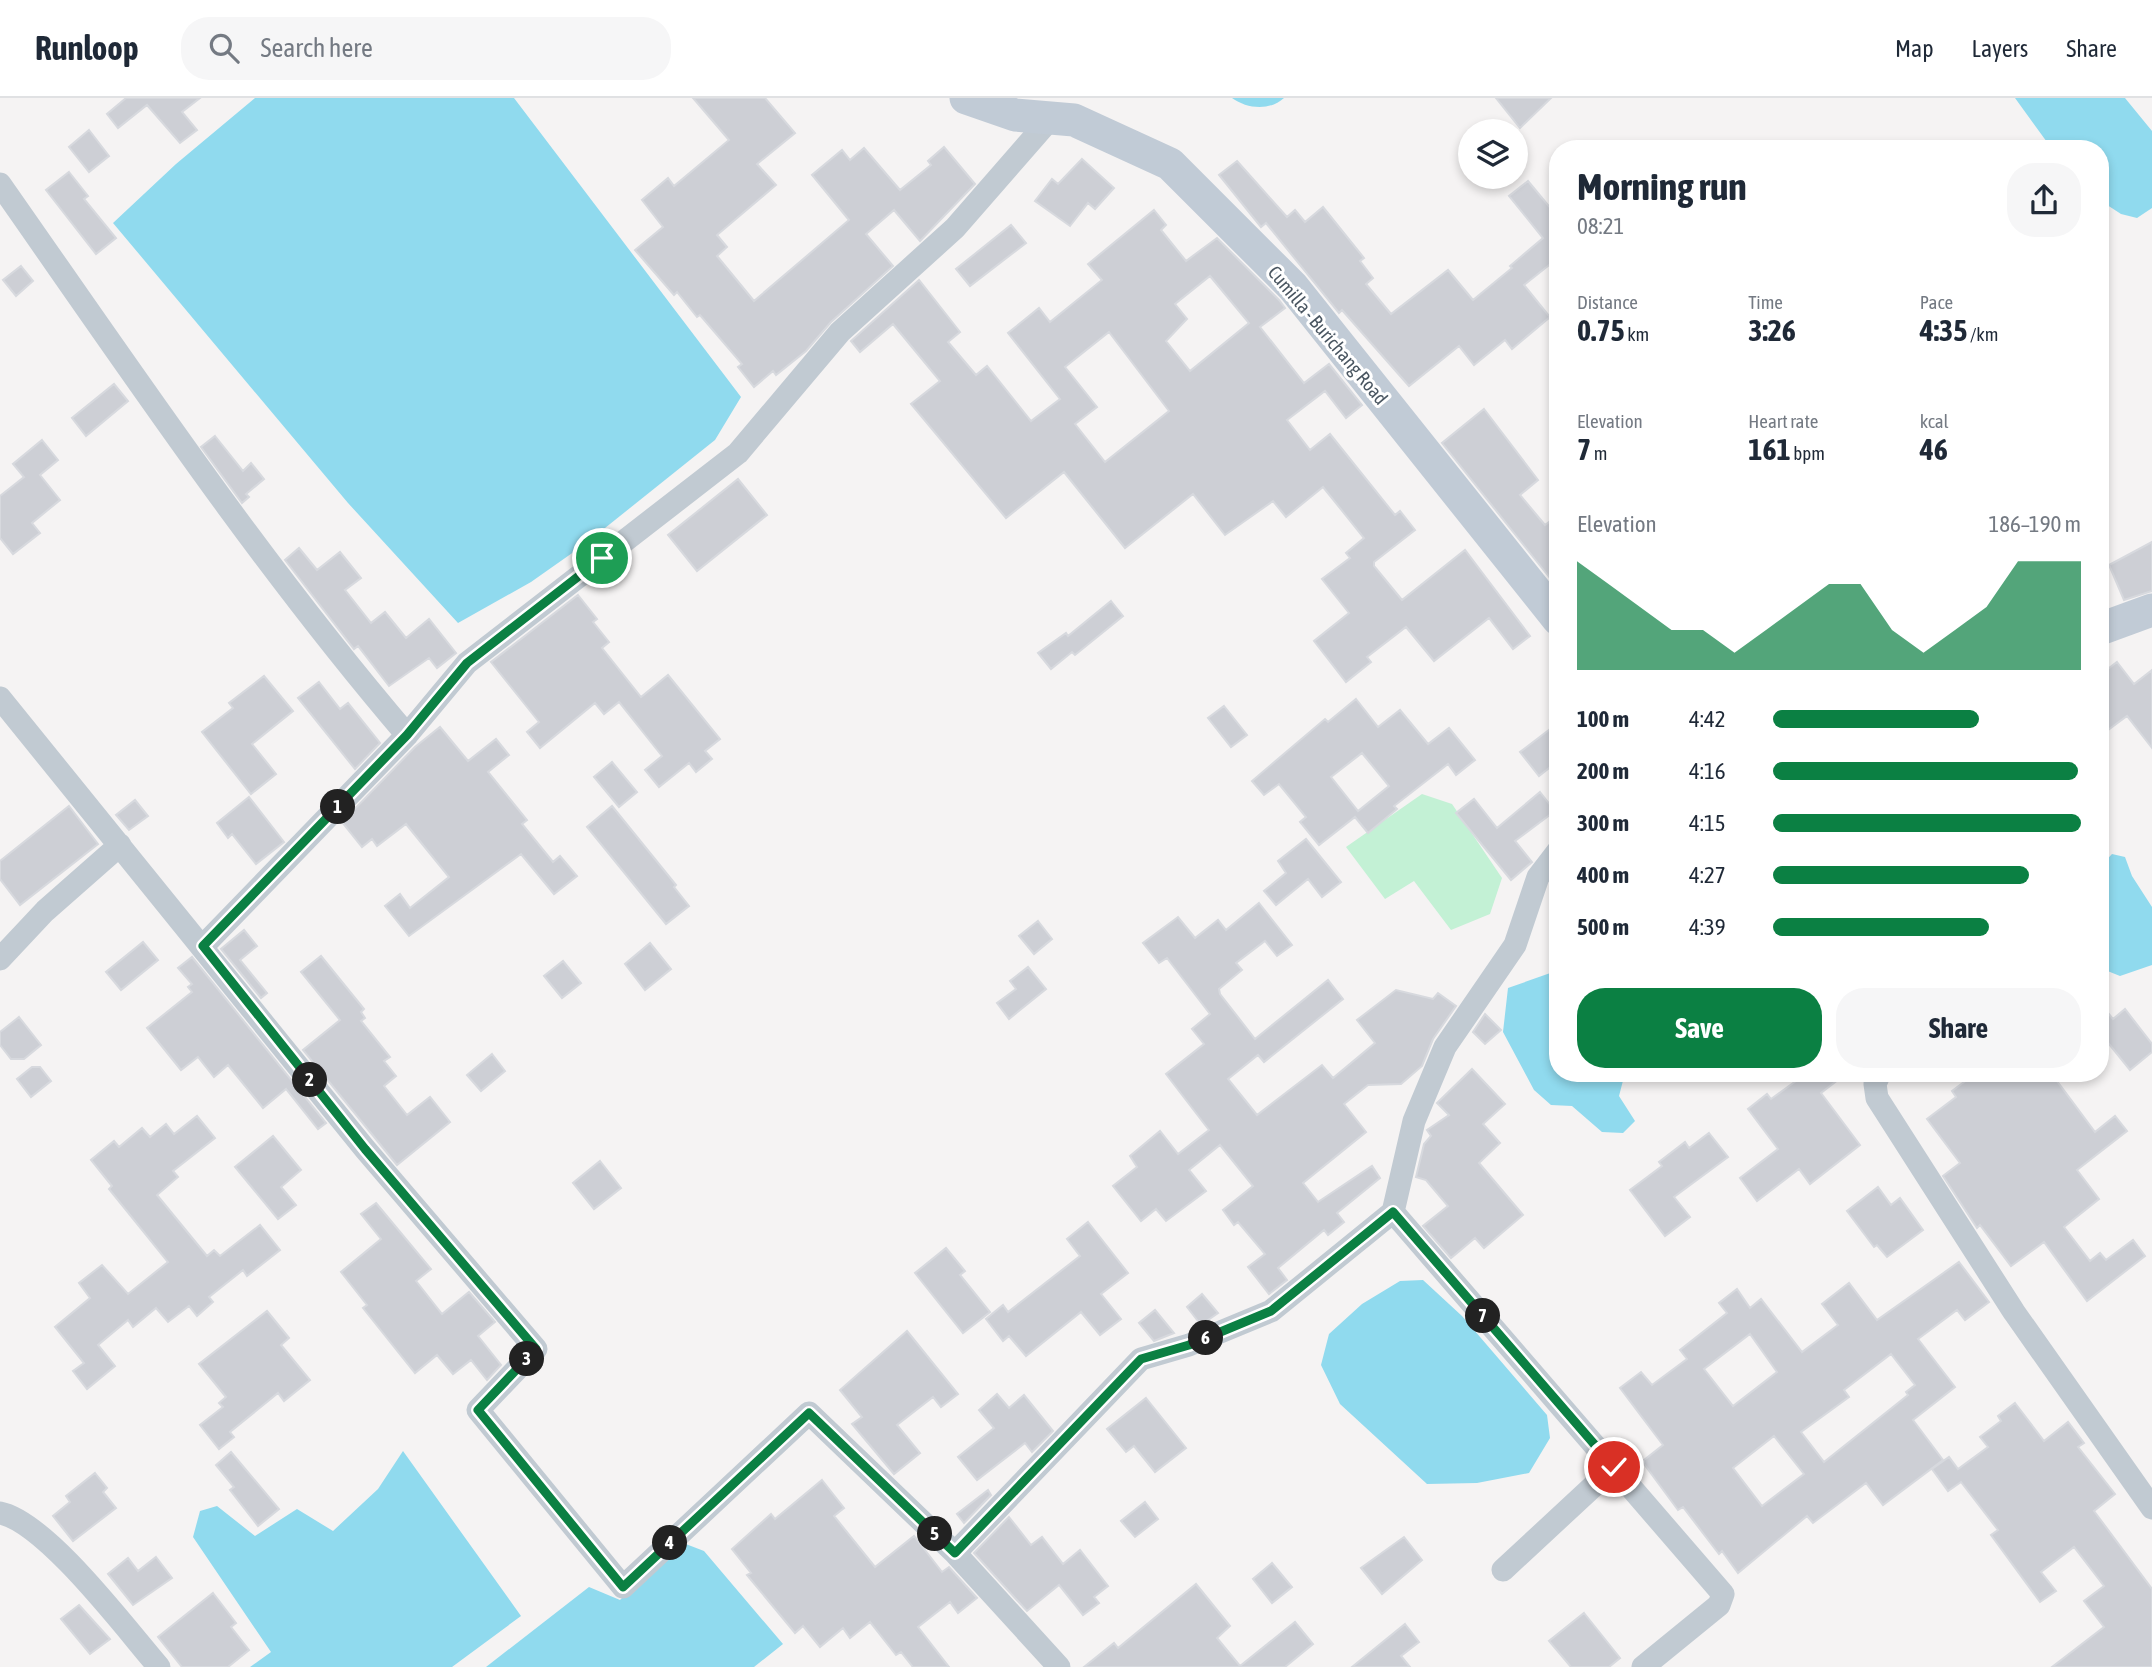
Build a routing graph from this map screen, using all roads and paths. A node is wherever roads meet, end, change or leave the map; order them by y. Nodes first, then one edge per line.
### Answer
1 (966, 98) edge
2 (1051, 118) junction
3 (0, 184) edge
4 (1549, 609) edge
5 (2152, 610) edge
6 (2109, 626) edge
7 (0, 698) edge
8 (407, 735) junction
9 (121, 845) junction
10 (1549, 863) edge
11 (203, 946) junction
12 (0, 959) edge
13 (1876, 1082) edge
14 (1393, 1212) junction
15 (1614, 1467) junction
16 (2152, 1508) edge
17 (0, 1513) edge
18 (955, 1553) junction
19 (1503, 1570) dead end
20 (159, 1667) edge
21 (1059, 1667) edge
22 (1643, 1667) edge

1 - 2 main road, Cumilla - Burichang Road
2 - 4 main road, Cumilla - Burichang Road
2 - 8 street
3 - 8 street
5 - 6 main road
7 - 9 street
8 - 11 street
9 - 11 street
9 - 12 street
10 - 14 street
11 - 18 street
13 - 16 street
14 - 15 street
14 - 18 street
15 - 19 street
15 - 22 street
17 - 20 street
18 - 21 street

